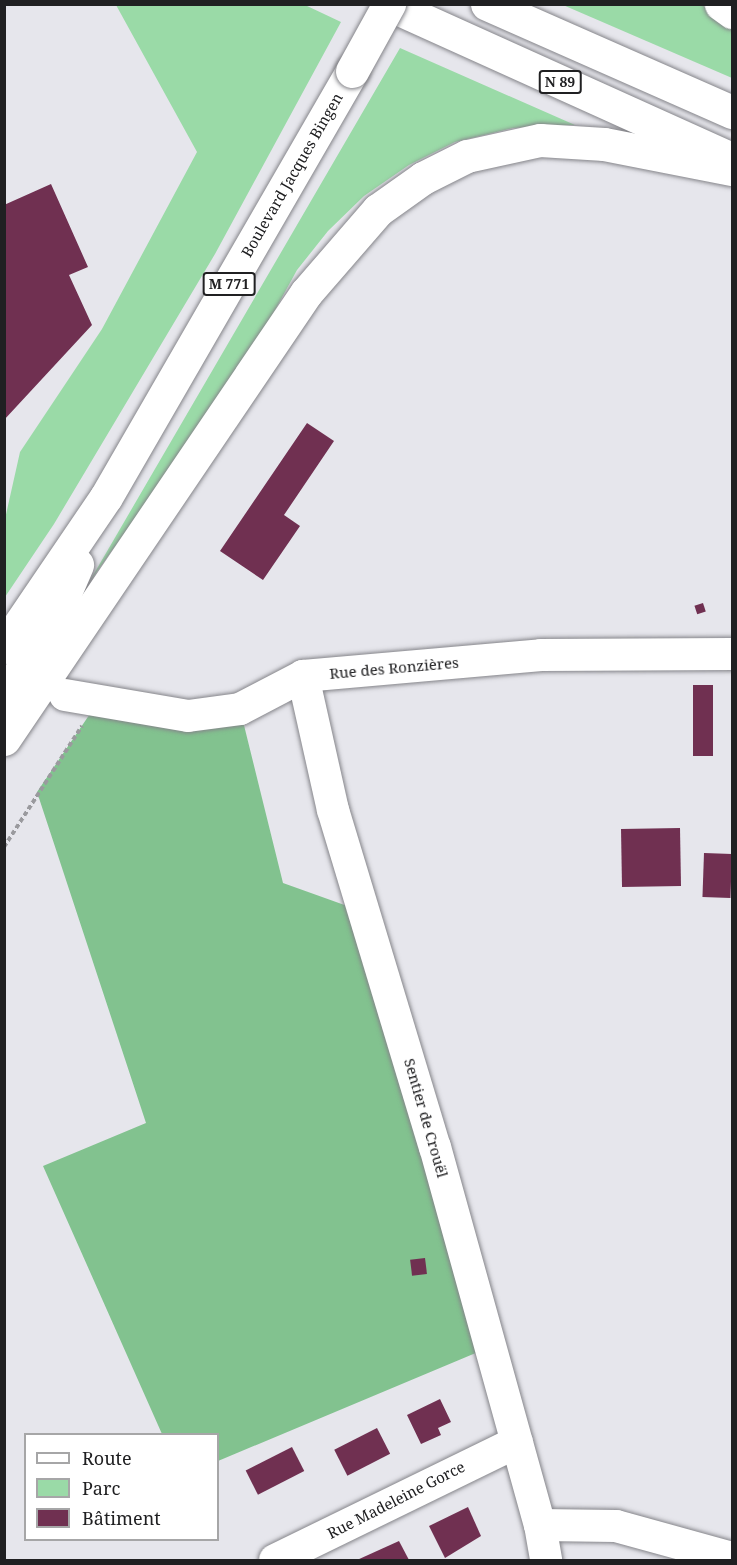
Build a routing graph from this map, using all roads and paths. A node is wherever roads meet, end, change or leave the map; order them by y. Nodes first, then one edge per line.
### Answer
1 (388, 4) edge
2 (487, 4) edge
3 (721, 4) edge
4 (732, 12) edge
5 (732, 112) edge
6 (732, 159) edge
7 (732, 169) edge
8 (105, 497) junction
9 (4, 647) edge
10 (732, 654) edge
11 (303, 676) junction
12 (65, 695) dead end
13 (4, 698) edge
14 (98, 702) junction
15 (4, 740) edge
16 (4, 846) edge
17 (517, 1442) junction
18 (540, 1525) junction
19 (732, 1558) edge
20 (275, 1560) edge
21 (546, 1560) edge

1 - 6 highway, N 89
1 - 8 highway, Boulevard Jacques Bingen / M 771, bridge
2 - 5 highway, N 89
3 - 4 highway
7 - 15 highway
8 - 9 highway, Boulevard Jacques Bingen / M 771
8 - 13 highway, Boulevard Jacques Bingen / M 771
10 - 11 street, Rue des Ronzières
11 - 14 street, Rue des Ronzières
11 - 17 street, Sentier de Crouël
12 - 14 street, Rue des Ronzières
14 - 16 path
17 - 18 street, Sentier de Crouël
17 - 20 street, Rue Madeleine Gorce
18 - 19 street
18 - 21 street, Sentier de Crouël

